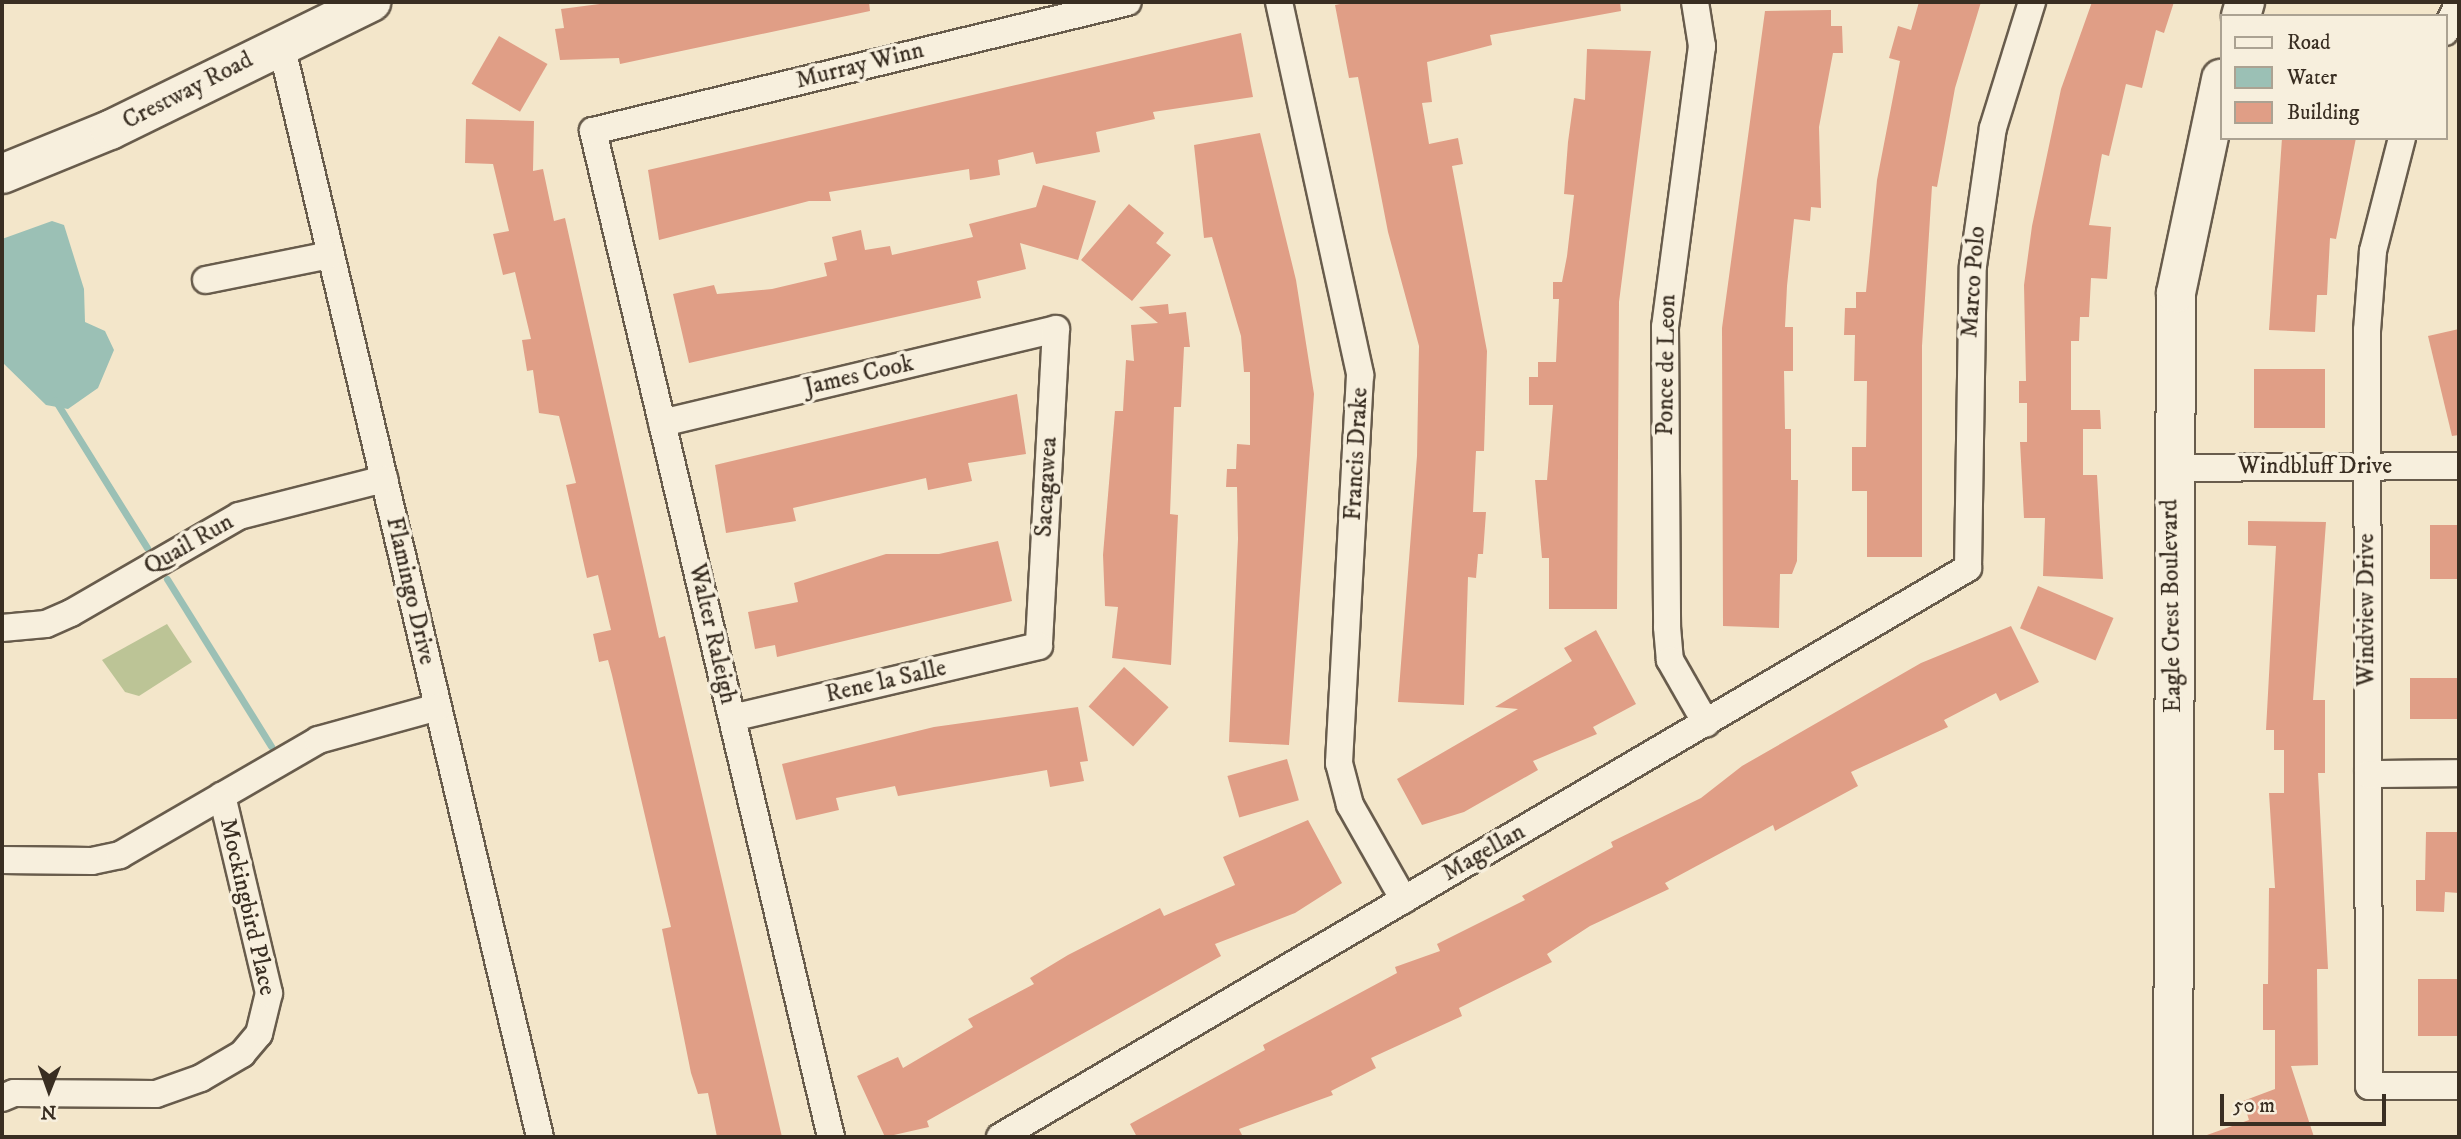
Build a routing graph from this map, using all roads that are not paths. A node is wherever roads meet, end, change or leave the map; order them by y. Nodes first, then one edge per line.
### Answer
1 (371, 2) edge
2 (1128, 2) edge
3 (1279, 2) edge
4 (1695, 2) edge
5 (2032, 2) edge
6 (2459, 2) edge
7 (2447, 28) edge
8 (281, 44) junction
9 (2220, 83) edge
10 (593, 131) joint
11 (2401, 140) edge
12 (2, 174) edge
13 (330, 255) junction
14 (206, 280) dead end
15 (1056, 329) joint
16 (662, 424) junction
17 (2459, 466) edge
18 (2367, 467) junction
19 (2171, 468) junction
20 (384, 479) junction
21 (1968, 569) joint
22 (2, 628) edge
23 (1039, 646) joint
24 (438, 708) junction
25 (732, 719) junction
26 (1706, 723) junction
27 (2459, 773) edge
28 (2368, 774) junction
29 (222, 796) junction
30 (2, 860) edge
31 (1404, 900) junction
32 (2459, 1086) edge
33 (2, 1098) edge
34 (540, 1137) edge
35 (831, 1137) edge
36 (1000, 1137) edge
37 (2174, 1137) edge

1 - 8 main road, Crestway Road
2 - 10 street, Murray Winn
3 - 31 street, Francis Drake
4 - 26 street, Ponce de Leon
5 - 21 street, Marco Polo
6 - 7 street
8 - 12 main road, Crestway Road
8 - 13 street, Flamingo Drive
9 - 19 main road, Eagle Crest Boulevard
10 - 16 street, Walter Raleigh
11 - 18 street, Windview Drive
13 - 14 street
13 - 20 street, Flamingo Drive
15 - 16 street, James Cook
15 - 23 street, Sacagawea
16 - 25 street, Walter Raleigh
17 - 18 street, Windbluff Drive
18 - 19 street, Windbluff Drive
18 - 28 street, Windview Drive
19 - 37 main road, Eagle Crest Boulevard
20 - 22 street, Quail Run
20 - 24 street, Flamingo Drive
21 - 26 street, Magellan
23 - 25 street, Rene la Salle
24 - 29 street
24 - 34 street, Flamingo Drive
25 - 35 street, Walter Raleigh
26 - 31 street, Magellan
27 - 28 street
28 - 32 street, Windview Drive
29 - 30 street
29 - 33 street, Mockingbird Place
31 - 36 street, Magellan

